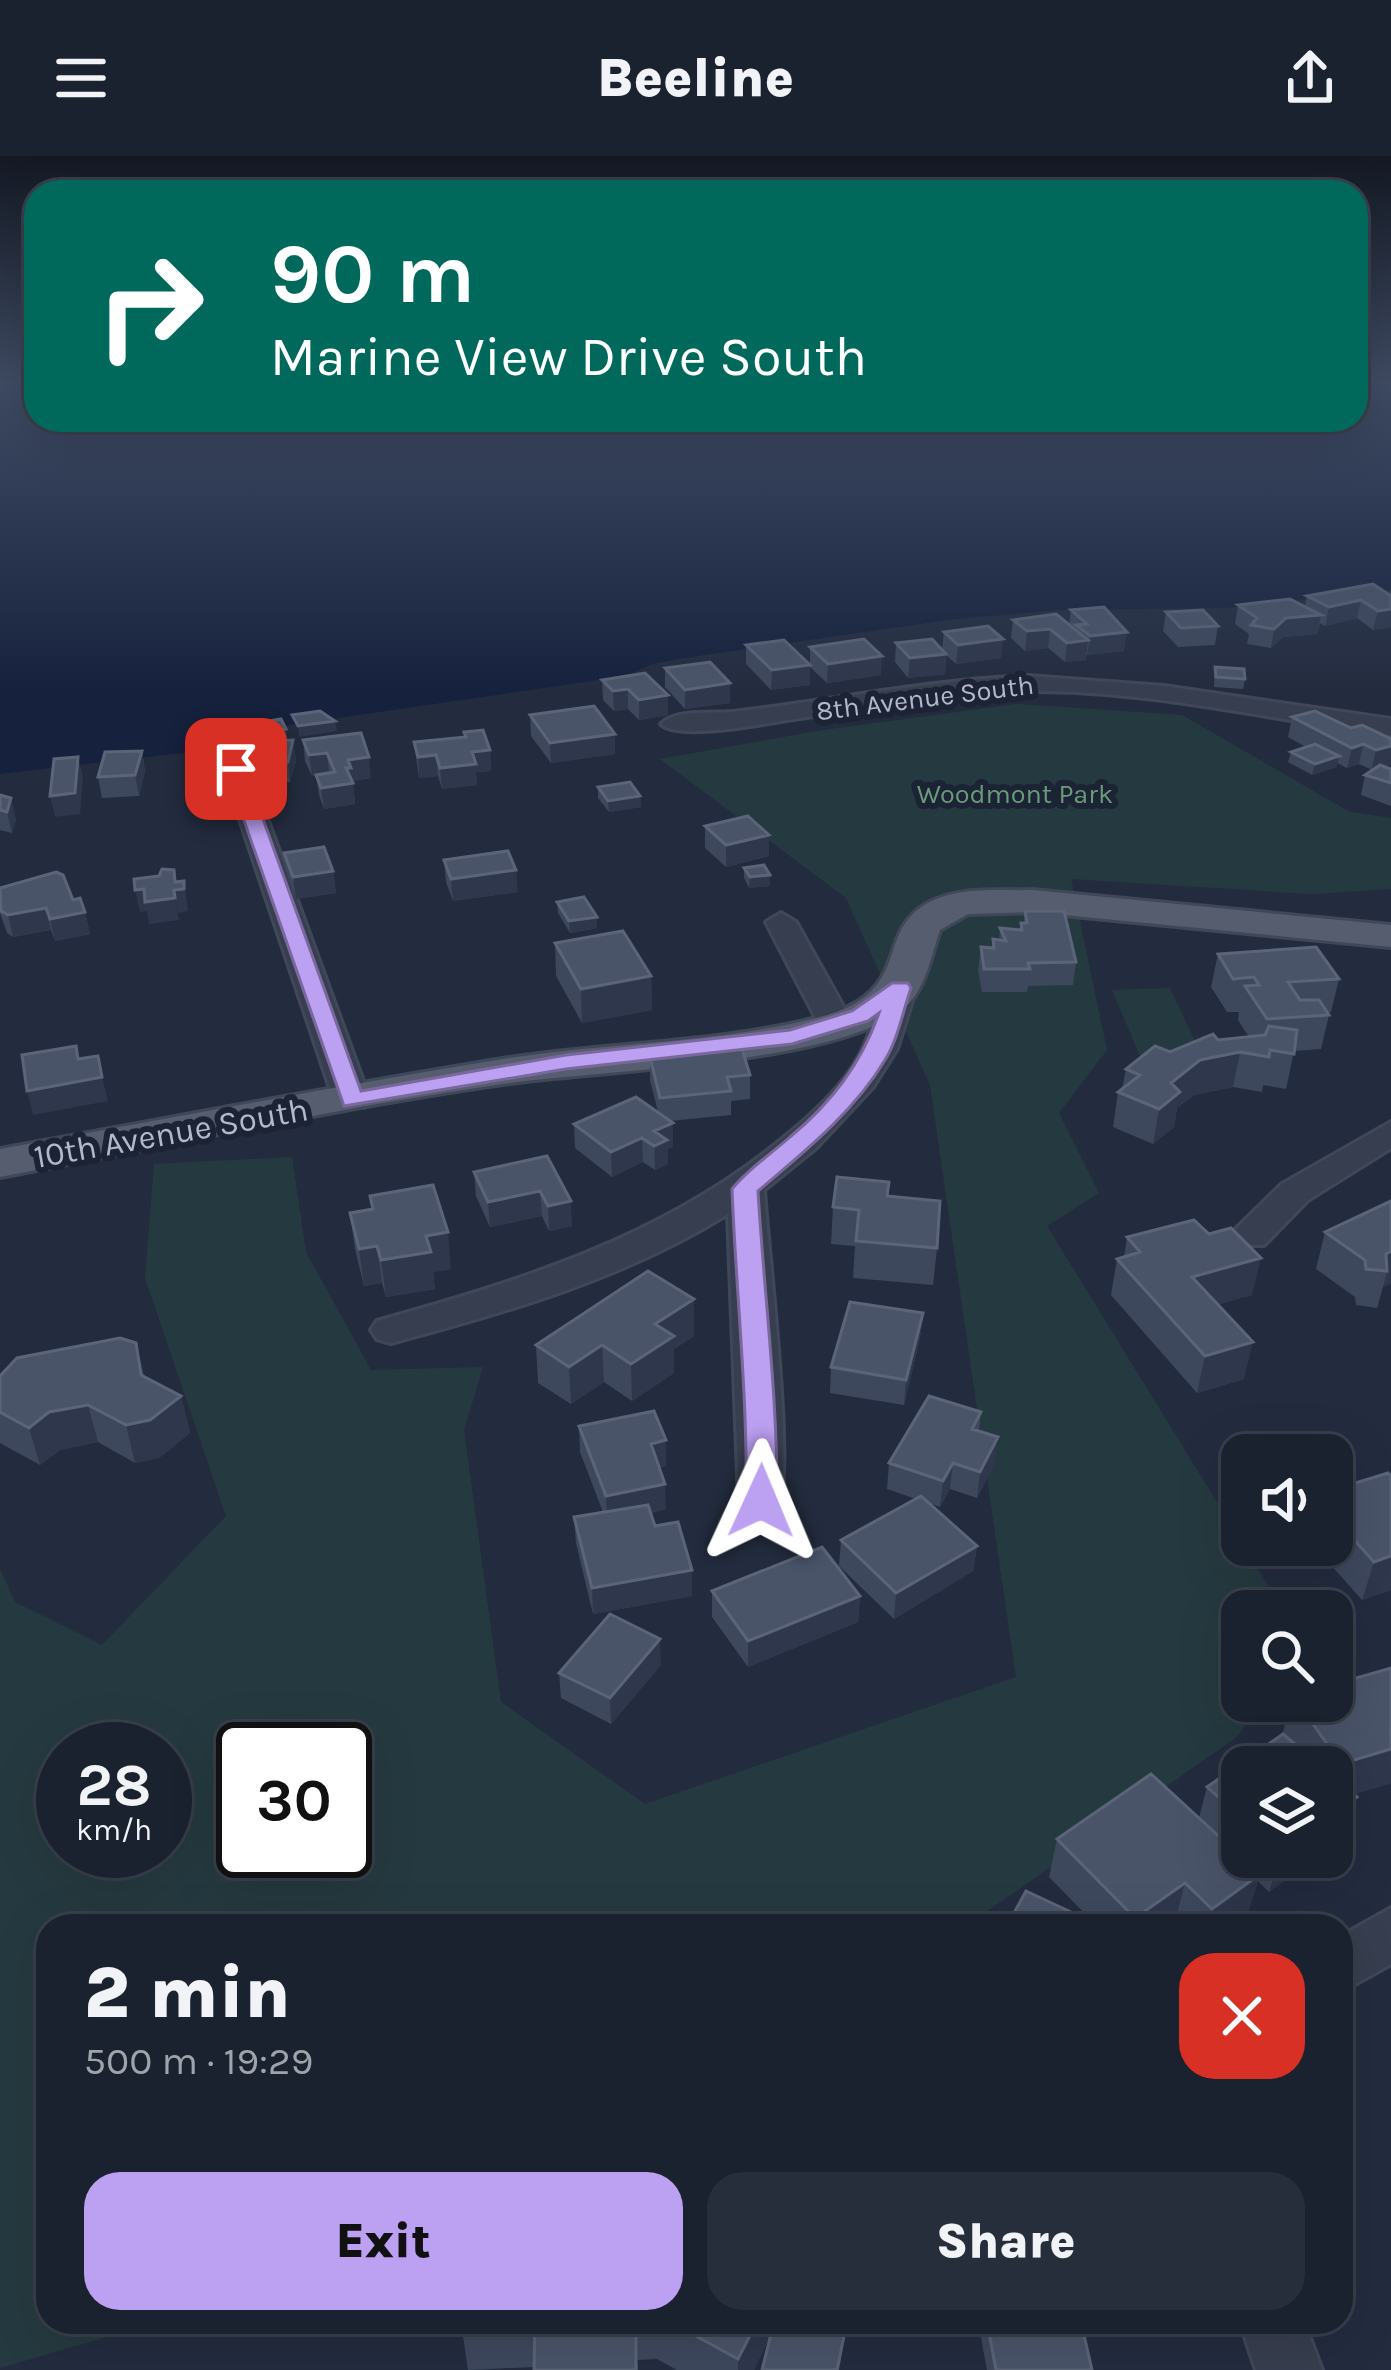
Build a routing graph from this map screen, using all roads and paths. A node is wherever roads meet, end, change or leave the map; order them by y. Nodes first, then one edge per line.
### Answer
1 (1345, 722) junction
2 (674, 724) dead end
3 (1391, 727) edge
4 (1391, 756) edge
5 (236, 769) dead end
6 (781, 922) dead end
7 (1391, 936) edge
8 (900, 988) junction
9 (837, 1026) junction
10 (352, 1100) junction
11 (1391, 1133) edge
12 (0, 1163) edge
13 (745, 1189) junction
14 (1250, 1237) dead end
15 (392, 1330) dead end
16 (761, 1501) dead end
17 (1391, 1933) edge
18 (1353, 1959) edge
19 (1276, 2334) edge
20 (1289, 2370) edge

1 - 2 street, 8th Avenue South
1 - 3 street, 8th Avenue South
1 - 4 street
5 - 10 street
6 - 9 street
7 - 8 main road
8 - 9 main road, 10th Avenue South
8 - 13 street
9 - 10 main road, 10th Avenue South
10 - 12 main road, 10th Avenue South
11 - 14 street
13 - 15 street
13 - 16 street
17 - 18 street
19 - 20 street

